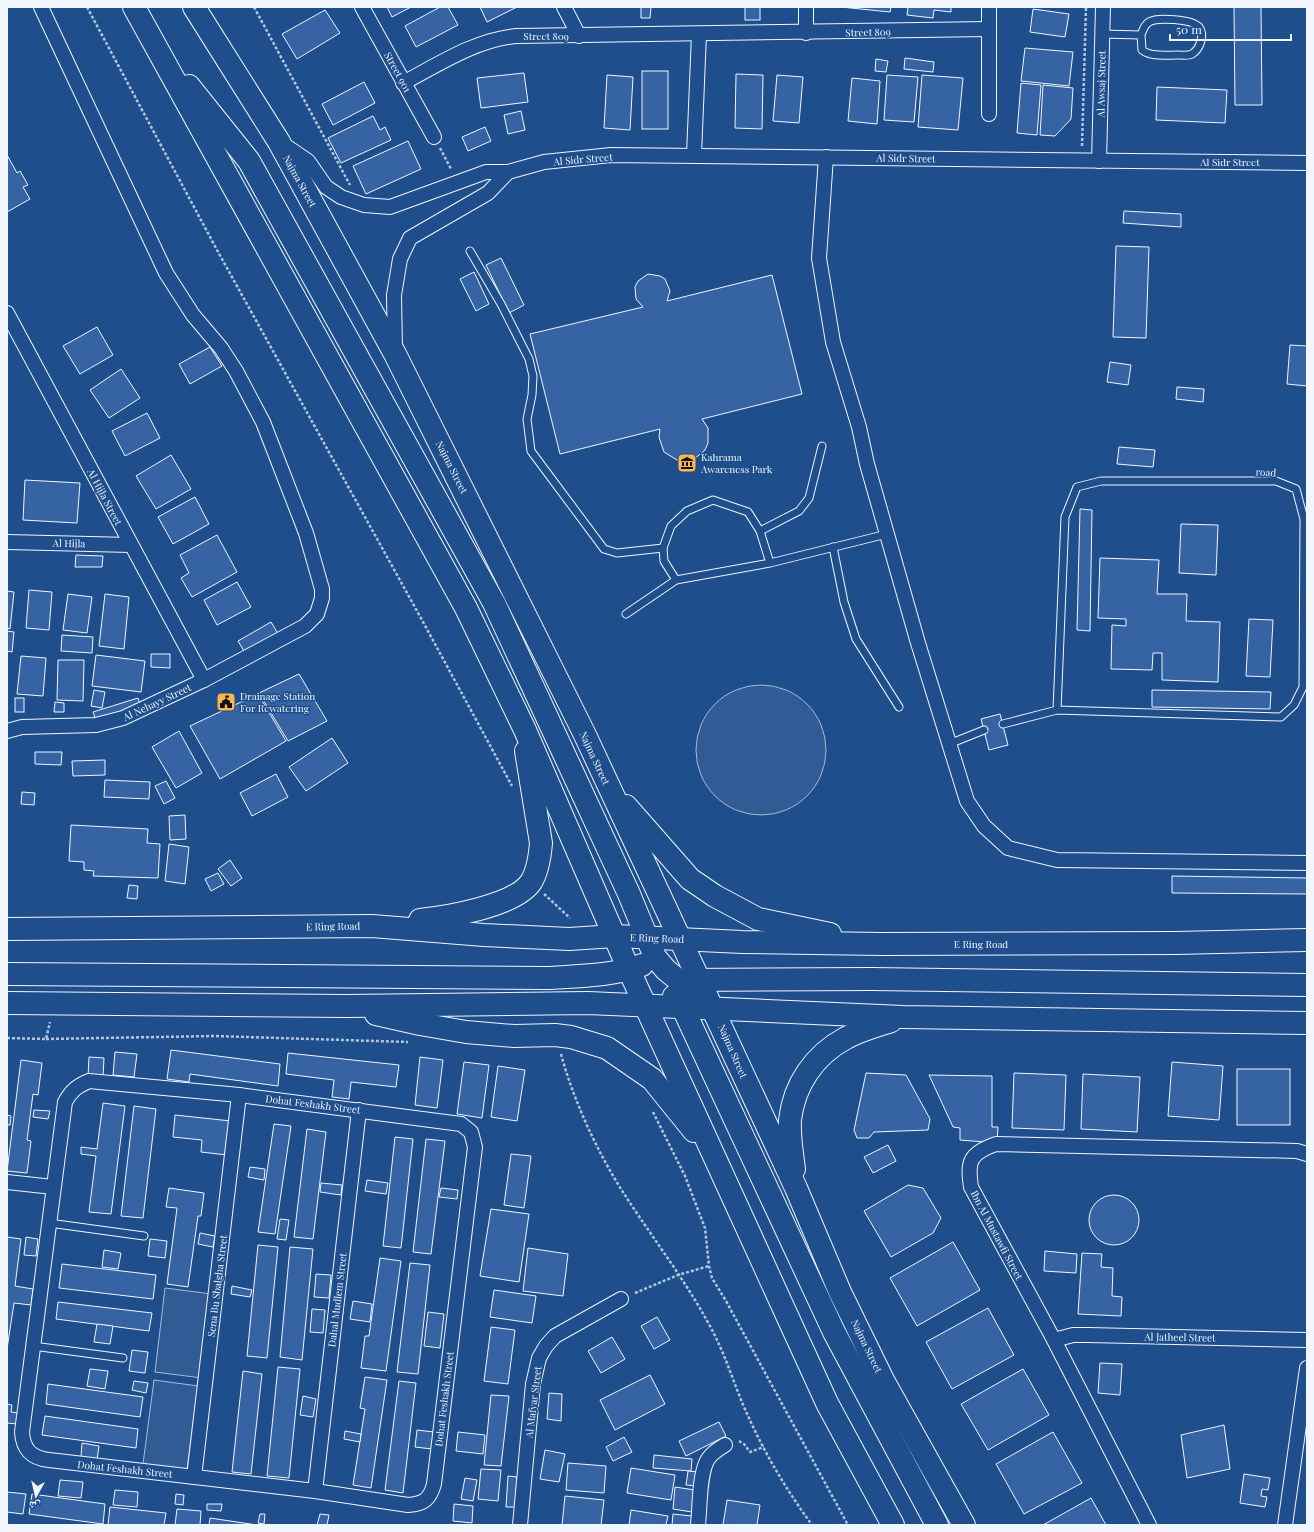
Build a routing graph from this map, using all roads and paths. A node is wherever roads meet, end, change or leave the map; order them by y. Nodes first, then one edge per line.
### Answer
1 (41, 7) edge
2 (87, 7) edge
3 (134, 7) edge
4 (190, 7) edge
5 (254, 7) edge
6 (362, 7) edge
7 (564, 7) edge
8 (806, 7) edge
9 (989, 7) edge
10 (1086, 7) edge
11 (1102, 7) edge
12 (199, 16) edge
13 (989, 29) junction
14 (806, 33) junction
15 (698, 34) junction
16 (1102, 34) junction
17 (1141, 35) junction
18 (150, 36) junction
19 (579, 36) junction
20 (403, 83) junction
21 (989, 114) dead end
22 (434, 137) joint
23 (279, 142) junction
24 (694, 155) junction
25 (826, 157) junction
26 (1081, 160) junction
27 (1099, 161) junction
28 (1307, 163) edge
29 (508, 172) junction
30 (458, 181) junction
31 (364, 205) junction
32 (470, 251) dead end
33 (7, 313) edge
34 (395, 354) junction
35 (822, 446) dead end
36 (760, 531) junction
37 (887, 534) junction
38 (7, 542) edge
39 (131, 545) junction
40 (833, 547) junction
41 (663, 548) junction
42 (770, 563) junction
43 (676, 580) junction
44 (626, 614) dead end
45 (204, 680) junction
46 (899, 707) dead end
47 (1057, 710) junction
48 (1002, 724) dead end
49 (524, 730) junction
50 (984, 730) dead end
51 (7, 731) edge
52 (949, 744) junction
53 (608, 785) junction
54 (513, 787) dead end
55 (1307, 863) edge
56 (531, 882) junction
57 (570, 918) dead end
58 (372, 926) junction
59 (7, 930) edge
60 (615, 936) junction
61 (646, 938) junction
62 (679, 938) junction
63 (1307, 940) edge
64 (882, 944) junction
65 (643, 964) junction
66 (7, 974) edge
67 (681, 981) junction
68 (1307, 985) edge
69 (7, 1003) edge
70 (53, 1004) junction
71 (646, 1004) junction
72 (346, 1006) junction
73 (682, 1006) junction
74 (714, 1008) junction
75 (902, 1016) junction
76 (1307, 1023) edge
77 (555, 1035) junction
78 (7, 1038) edge
79 (46, 1039) junction
80 (411, 1042) dead end
81 (239, 1095) junction
82 (651, 1107) dead end
83 (359, 1110) junction
84 (711, 1151) junction
85 (1307, 1154) edge
86 (7, 1182) edge
87 (53, 1187) junction
88 (796, 1188) junction
89 (49, 1223) junction
90 (144, 1236) dead end
91 (709, 1266) junction
92 (678, 1275) junction
93 (622, 1299) joint
94 (1054, 1340) junction
95 (1307, 1340) edge
96 (33, 1346) junction
97 (123, 1358) dead end
98 (1307, 1368) edge
99 (725, 1445) joint
100 (764, 1447) junction
101 (194, 1476) junction
102 (315, 1491) junction
103 (520, 1525) edge
104 (698, 1525) edge
105 (812, 1525) edge
106 (848, 1525) edge
107 (893, 1525) edge
108 (937, 1525) edge
109 (964, 1525) edge
110 (1149, 1525) edge
111 (1285, 1525) edge

1 - 45 street, Al Nehayy Street
2 - 54 path
3 - 18 main road
4 - 12 main road, Najma Street
5 - 31 path
6 - 20 street, Street 901
7 - 19 street
8 - 14 street
9 - 13 street
10 - 26 path
11 - 16 street, Al Awsaj Street
12 - 23 main road, Najma Street
13 - 14 street, Street 809
13 - 21 street
14 - 15 street, Street 809
15 - 19 street, Street 809
15 - 24 street
16 - 17 lane
16 - 27 street, Al Awsaj Street
17 - 17 lane
18 - 49 main road
18 - 61 main road
19 - 20 street, Street 809
20 - 22 street, Street 901
22 - 30 path
23 - 31 street, Al Sidr Street
23 - 34 main road, Najma Street
24 - 25 street, Al Sidr Street
24 - 29 street, Al Sidr Street
25 - 26 street, Al Sidr Street
25 - 37 street
26 - 27 street, Al Sidr Street
27 - 28 street, Al Sidr Street
29 - 30 street, Al Sidr Street
29 - 34 street
30 - 31 street, Al Sidr Street
32 - 41 lane
33 - 39 street, Al Hijla Street
34 - 53 main road, Najma Street
35 - 36 lane
36 - 41 lane
36 - 42 lane
37 - 40 lane
37 - 52 street
38 - 39 street, Al Hijla
39 - 45 street, Al Hijla Street
40 - 42 lane
40 - 46 lane
41 - 43 lane
42 - 43 lane
43 - 44 lane
45 - 51 street, Al Nehayy Street
47 - 47 lane, road
47 - 48 lane
49 - 56 main road
49 - 60 main road
50 - 52 lane
52 - 55 street
53 - 62 main road, Najma Street
53 - 64 main road
56 - 57 path
56 - 58 main road
58 - 59 main road, E Ring Road
58 - 60 main road, E Ring Road
60 - 61 main road, E Ring Road
60 - 65 main road
61 - 62 main road, E Ring Road
61 - 65 main road
62 - 64 main road, E Ring Road
62 - 65 main road
62 - 67 main road, Najma Street
63 - 64 main road, E Ring Road
65 - 66 main road
65 - 67 main road
65 - 71 main road
67 - 68 main road
67 - 71 main road
67 - 73 main road
67 - 74 main road, Najma Street
69 - 70 main road
70 - 72 main road
70 - 79 path
71 - 72 main road
71 - 73 main road
71 - 84 main road
72 - 77 main road
73 - 74 main road
73 - 108 main road
74 - 75 main road
74 - 88 main road, Najma Street
75 - 76 main road
75 - 88 main road
77 - 84 main road
77 - 92 path
78 - 79 path
79 - 80 path
81 - 83 street, Dohat Feshakh Street
81 - 87 street, Dohat Feshakh Street
81 - 101 street, Sena Bu Sbalgha Street
82 - 91 path
83 - 102 street, Dahal Mudlem Street
83 - 102 street, Dohat Feshakh Street
84 - 107 main road
85 - 94 street, Ibn Al Mustawfi Street
86 - 87 street
87 - 89 street, Dohat Feshakh Street
88 - 109 main road, Najma Street
89 - 90 lane
89 - 96 street, Dohat Feshakh Street
91 - 92 path
91 - 106 path
92 - 93 path
92 - 100 path
93 - 103 street, Al Mafyar Street
94 - 95 street, Al Jatheel Street
94 - 110 street, Ibn Al Mustawfi Street
96 - 97 lane
96 - 101 street, Dohat Feshakh Street
98 - 111 street
99 - 100 path
99 - 104 street
100 - 105 path
101 - 102 street, Dohat Feshakh Street

